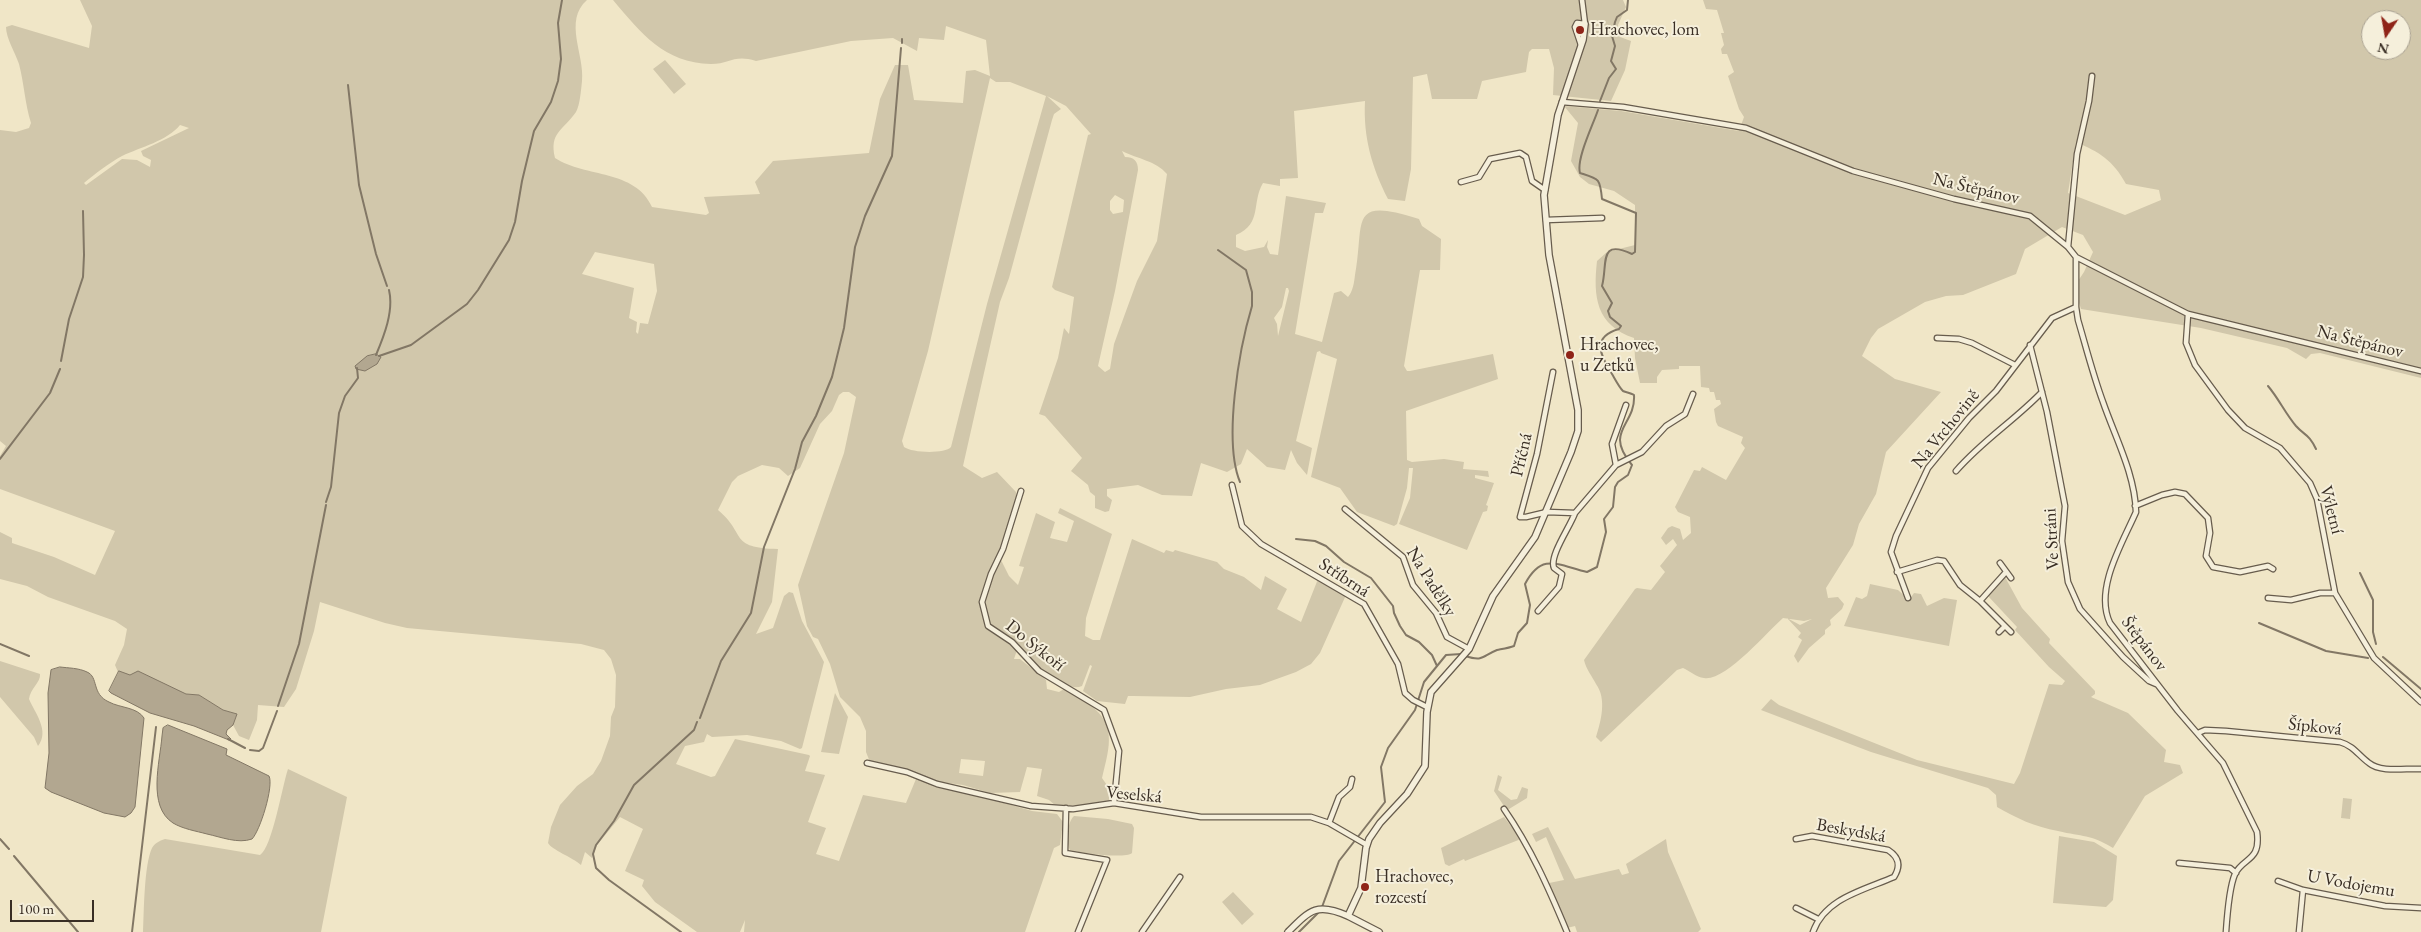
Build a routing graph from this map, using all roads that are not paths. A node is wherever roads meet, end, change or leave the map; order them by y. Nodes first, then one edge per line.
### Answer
1 (1582, 0) edge
2 (1585, 24) joint
3 (2092, 76) dead end
4 (1562, 102) junction
5 (1461, 182) dead end
6 (1545, 190) junction
7 (1602, 218) dead end
8 (1546, 220) junction
9 (2068, 247) junction
10 (2076, 257) junction
11 (2076, 307) junction
12 (2188, 314) junction
13 (1937, 338) dead end
14 (2030, 345) junction
15 (2015, 364) junction
16 (2421, 371) edge
17 (1553, 372) dead end
18 (2042, 392) junction
19 (1693, 394) dead end
20 (1626, 404) dead end
21 (1616, 465) junction
22 (1956, 471) dead end
23 (1232, 485) dead end
24 (1020, 491) dead end
25 (2136, 506) junction
26 (1345, 509) dead end
27 (1547, 512) junction
28 (1575, 513) junction
29 (2000, 563) dead end
30 (2274, 569) dead end
31 (1897, 572) junction
32 (2006, 572) junction
33 (2011, 578) dead end
34 (2335, 593) junction
35 (1908, 598) dead end
36 (2268, 598) dead end
37 (1980, 601) junction
38 (1538, 611) dead end
39 (2005, 626) junction
40 (1999, 632) dead end
41 (2011, 632) dead end
42 (1468, 651) junction
43 (2156, 684) junction
44 (2421, 702) edge
45 (1424, 706) junction
46 (2198, 733) junction
47 (867, 763) dead end
48 (2421, 769) edge
49 (1352, 780) dead end
50 (1114, 803) junction
51 (1066, 808) junction
52 (1504, 809) dead end
53 (1329, 823) junction
54 (1796, 839) dead end
55 (1367, 845) junction
56 (2179, 863) dead end
57 (2236, 873) junction
58 (1180, 877) dead end
59 (2278, 881) dead end
60 (2303, 890) junction
61 (1796, 908) dead end
62 (2421, 908) edge
63 (1348, 916) junction
64 (1818, 919) junction
65 (1078, 932) edge
66 (1142, 932) edge
67 (1288, 932) edge
68 (1379, 932) edge
69 (1567, 932) edge
70 (1813, 932) edge
71 (2226, 932) edge
72 (2300, 932) edge

1 - 2 street
2 - 4 street
3 - 9 street
4 - 6 street
4 - 9 street, Na Štěpánov
5 - 6 street
6 - 8 street
7 - 8 street
8 - 27 street
9 - 10 street, Na Štěpánov
10 - 11 street
10 - 12 street, Na Štěpánov
11 - 14 street, Na Vrchovině
11 - 25 street
12 - 16 street, Na Štěpánov
12 - 34 street, Výletní
13 - 15 street
14 - 15 street, Na Vrchovině
14 - 18 street, Ve Stráni
15 - 31 street, Na Vrchovině
17 - 27 street, Příčná
18 - 22 street
18 - 43 street, Ve Stráni
19 - 21 street
20 - 21 street
21 - 28 street
23 - 45 street, Stříbrná
24 - 50 street, Do Sýkoří
25 - 30 street
25 - 43 street, Štěpánov
26 - 42 street, Na Padělky
27 - 28 street
27 - 42 street
28 - 38 street
29 - 32 street
31 - 35 street, Na Vrchovině
31 - 37 street
32 - 33 street
32 - 37 street
34 - 36 street
34 - 44 street, Výletní
37 - 39 street
39 - 40 street
39 - 41 street
42 - 45 street
43 - 46 street, Štěpánov
45 - 55 street
46 - 48 street, Šípková
46 - 57 street, Štěpánov
47 - 51 street, Veselská
49 - 53 street
50 - 51 street, Veselská
50 - 53 street, Veselská
51 - 65 street
52 - 69 street
53 - 55 street, Veselská
54 - 64 street, Beskydská
55 - 63 street
56 - 57 street
57 - 71 street
58 - 66 street
59 - 60 street, U Vodojemu
60 - 62 street, U Vodojemu
60 - 72 street
61 - 64 street
63 - 67 street
63 - 68 street
64 - 70 street, Beskydská

